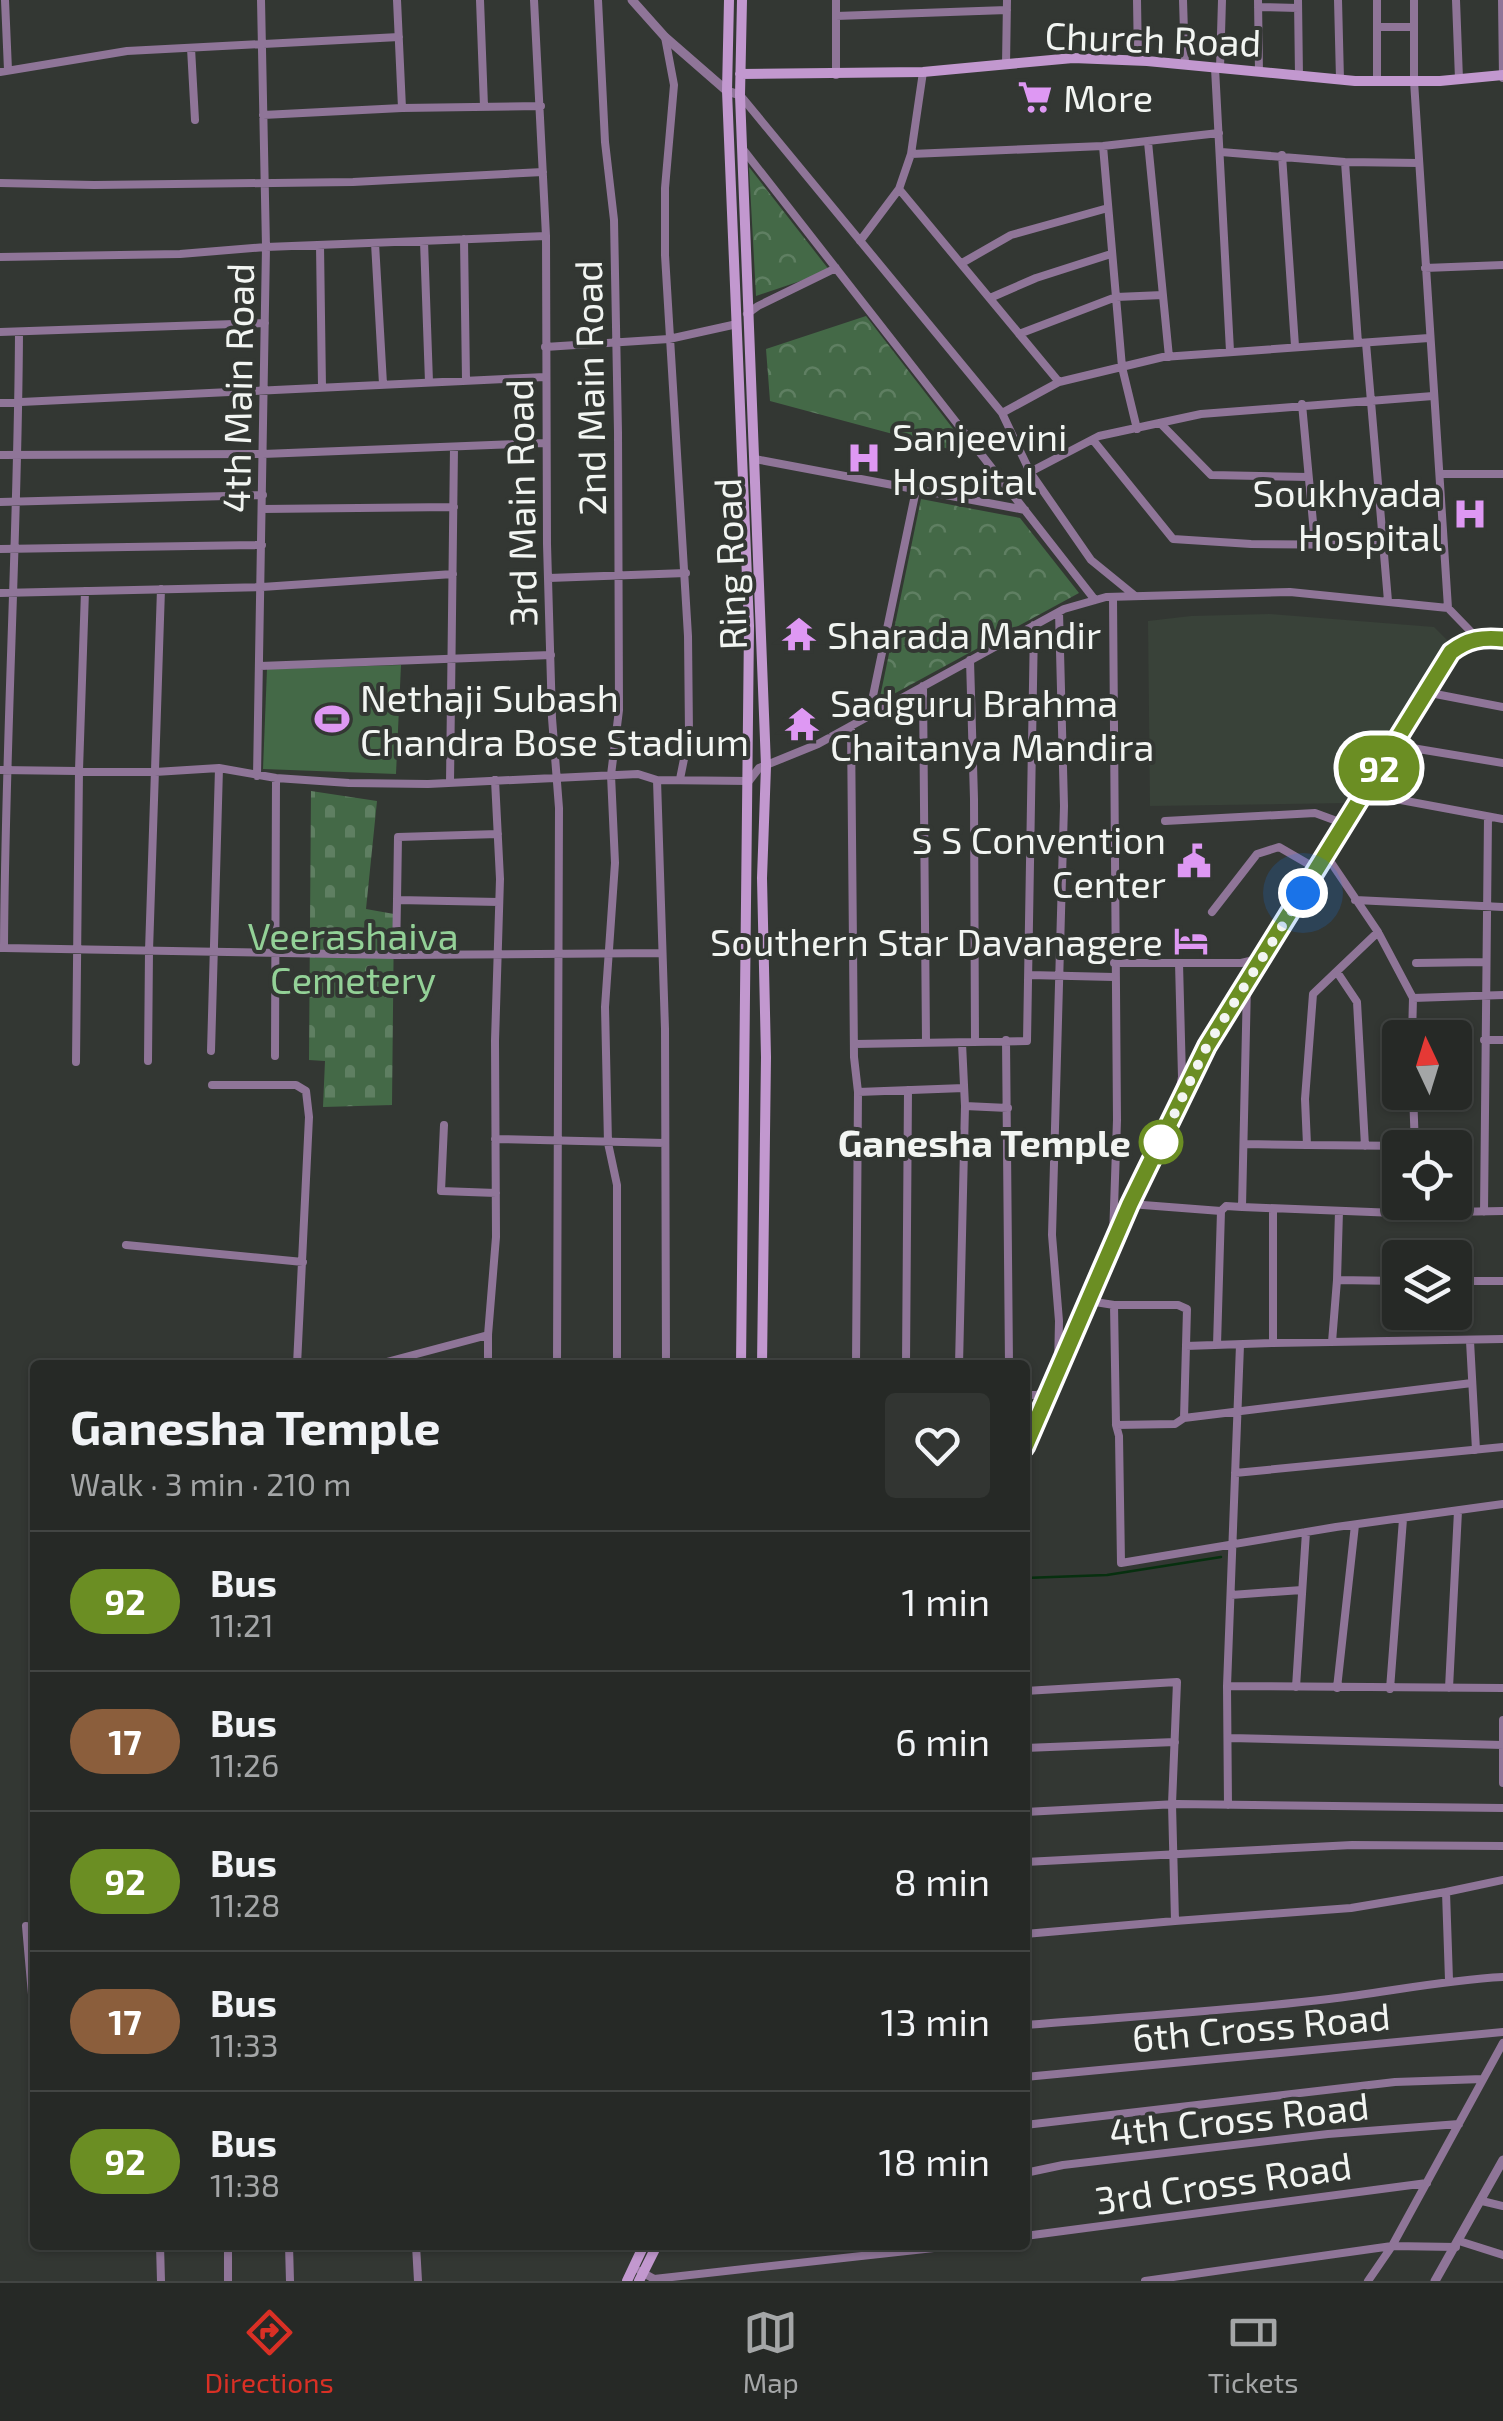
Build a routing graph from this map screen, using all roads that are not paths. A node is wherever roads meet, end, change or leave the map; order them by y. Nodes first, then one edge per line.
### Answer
1 (5, 0) edge
2 (261, 0) edge
3 (397, 0) edge
4 (480, 0) edge
5 (534, 0) edge
6 (598, 0) edge
7 (632, 0) edge
8 (729, 0) edge
9 (742, 0) edge
10 (836, 0) edge
11 (1138, 0) edge
12 (1183, 0) edge
13 (1222, 0) edge
14 (1338, 0) edge
15 (1376, 0) edge
16 (1414, 0) edge
17 (1456, 0) edge
18 (1502, 0) edge
19 (1258, 3) edge
20 (1298, 4) edge
21 (1006, 5) edge
22 (836, 16) junction
23 (1376, 27) junction
24 (1414, 27) junction
25 (665, 37) junction
26 (398, 38) junction
27 (262, 44) junction
28 (191, 48) junction
29 (1138, 61) junction
30 (1006, 65) junction
31 (1185, 65) junction
32 (1217, 68) junction
33 (4, 71) edge
34 (923, 72) junction
35 (1258, 72) junction
36 (740, 74) junction
37 (836, 75) junction
38 (1299, 76) junction
39 (1503, 76) edge
40 (1340, 79) junction
41 (1459, 79) junction
42 (1376, 80) junction
43 (1414, 81) junction
44 (733, 93) junction
45 (484, 106) junction
46 (541, 106) junction
47 (402, 108) junction
48 (263, 115) junction
49 (195, 120) dead end
50 (1219, 133) junction
51 (1148, 142) junction
52 (1102, 146) junction
53 (742, 148) junction
54 (1221, 152) junction
55 (911, 154) junction
56 (1282, 155) junction
57 (1345, 162) junction
58 (1419, 163) junction
59 (543, 172) junction
60 (0, 183) edge
61 (265, 183) junction
62 (899, 189) junction
63 (1108, 208) junction
64 (546, 236) junction
65 (464, 240) junction
66 (424, 241) junction
67 (860, 241) junction
68 (376, 243) junction
69 (320, 245) junction
70 (266, 248) junction
71 (1112, 254) junction
72 (0, 257) edge
73 (962, 263) junction
74 (1503, 265) edge
75 (836, 268) junction
76 (1425, 268) junction
77 (1163, 296) junction
78 (1116, 297) junction
79 (990, 298) junction
80 (750, 312) junction
81 (265, 323) junction
82 (736, 325) junction
83 (0, 332) edge
84 (19, 333) junction
85 (1019, 334) junction
86 (1429, 338) junction
87 (668, 340) junction
88 (617, 342) junction
89 (1362, 343) junction
90 (1295, 346) junction
91 (545, 347) junction
92 (1230, 351) junction
93 (1169, 357) junction
94 (1122, 367) junction
95 (544, 377) junction
96 (466, 380) junction
97 (430, 382) junction
98 (1059, 382) junction
99 (383, 384) junction
100 (322, 386) junction
101 (264, 389) junction
102 (1433, 396) junction
103 (1371, 400) junction
104 (19, 402) junction
105 (0, 403) edge
106 (1302, 404) junction
107 (1002, 413) junction
108 (1161, 424) junction
109 (1137, 429) junction
110 (1093, 440) junction
111 (546, 444) junction
112 (454, 447) junction
113 (0, 454) edge
114 (264, 454) junction
115 (18, 455) junction
116 (755, 459) junction
117 (1030, 472) junction
118 (1440, 474) junction
119 (1503, 474) edge
120 (1308, 478) junction
121 (916, 490) junction
122 (263, 495) junction
123 (0, 502) edge
124 (17, 502) junction
125 (454, 507) junction
126 (262, 509) junction
127 (1025, 510) junction
128 (1315, 544) junction
129 (262, 545) junction
130 (1384, 545) junction
131 (0, 549) edge
132 (16, 549) junction
133 (686, 573) junction
134 (453, 574) junction
135 (618, 574) junction
136 (549, 578) junction
137 (262, 586) junction
138 (162, 589) junction
139 (86, 591) junction
140 (0, 593) edge
141 (14, 593) junction
142 (1113, 596) junction
143 (1136, 597) junction
144 (1095, 600) junction
145 (1388, 601) junction
146 (1448, 608) junction
147 (1059, 612) junction
148 (1034, 625) junction
149 (1478, 638) junction
150 (1503, 639) edge
151 (551, 656) junction
152 (452, 657) junction
153 (970, 660) junction
154 (260, 666) junction
155 (923, 686) junction
156 (1425, 692) junction
157 (1503, 707) edge
158 (869, 716) junction
159 (851, 726) junction
160 (1394, 745) junction
161 (1503, 762) edge
162 (766, 766) junction
163 (219, 768) junction
164 (3, 770) edge
165 (79, 770) junction
166 (155, 772) junction
167 (611, 775) junction
168 (257, 776) junction
169 (556, 776) junction
170 (276, 778) junction
171 (680, 779) junction
172 (496, 780) junction
173 (657, 780) junction
174 (749, 781) junction
175 (450, 783) junction
176 (1363, 793) junction
177 (1488, 817) junction
178 (1503, 819) edge
179 (1165, 821) dead end
180 (1345, 824) junction
181 (498, 834) junction
182 (1326, 855) junction
183 (1317, 869) junction
184 (397, 900) junction
185 (1355, 900) junction
186 (499, 902) junction
187 (1486, 906) junction
188 (1503, 907) edge
189 (1212, 912) dead end
190 (1378, 932) junction
191 (2, 948) edge
192 (78, 951) junction
193 (148, 951) junction
194 (212, 952) junction
195 (275, 952) junction
196 (497, 953) junction
197 (558, 953) junction
198 (608, 953) junction
199 (661, 953) junction
200 (396, 955) junction
201 (1263, 958) junction
202 (1485, 962) junction
203 (1416, 963) dead end
204 (1114, 964) junction
205 (1180, 964) junction
206 (1336, 972) junction
207 (1029, 975) junction
208 (1059, 975) junction
209 (1114, 977) junction
210 (1246, 984) junction
211 (1484, 994) junction
212 (1503, 995) edge
213 (1413, 998) junction
214 (1412, 1020) edge
215 (1006, 1040) junction
216 (1484, 1040) junction
217 (1503, 1040) edge
218 (926, 1042) junction
219 (975, 1042) junction
220 (962, 1043) junction
221 (855, 1044) junction
222 (211, 1052) dead end
223 (275, 1056) dead end
224 (148, 1061) dead end
225 (76, 1062) dead end
226 (212, 1085) dead end
227 (964, 1088) junction
228 (908, 1090) junction
229 (858, 1092) junction
230 (965, 1106) junction
231 (1008, 1108) junction
232 (1175, 1114) junction
233 (444, 1125) dead end
234 (495, 1139) junction
235 (557, 1140) junction
236 (608, 1143) junction
237 (665, 1144) junction
238 (1244, 1144) junction
239 (1307, 1146) junction
240 (1366, 1146) junction
241 (1382, 1146) edge
242 (496, 1194) junction
243 (1130, 1204) junction
244 (1242, 1207) junction
245 (1273, 1208) junction
246 (1339, 1211) junction
247 (1221, 1212) junction
248 (1382, 1212) edge
249 (1472, 1212) edge
250 (1484, 1212) junction
251 (1503, 1212) edge
252 (126, 1245) dead end
253 (1113, 1246) junction
254 (304, 1262) junction
255 (1337, 1280) junction
256 (1382, 1281) edge
257 (1472, 1281) edge
258 (1503, 1281) edge
259 (1089, 1301) junction
260 (1114, 1305) junction
261 (488, 1335) junction
262 (1503, 1339) edge
263 (1470, 1341) junction
264 (1332, 1342) junction
265 (1274, 1343) junction
266 (1217, 1345) junction
267 (1240, 1345) junction
268 (1186, 1346) junction
269 (297, 1360) edge
270 (394, 1360) edge
271 (488, 1360) edge
272 (557, 1360) edge
273 (617, 1360) edge
274 (666, 1360) edge
275 (741, 1360) edge
276 (762, 1360) edge
277 (856, 1360) edge
278 (906, 1360) edge
279 (959, 1360) edge
280 (1009, 1360) edge
281 (1058, 1376) junction
282 (1472, 1383) junction
283 (1030, 1396) edge
284 (1238, 1410) junction
285 (1184, 1418) junction
286 (1116, 1425) junction
287 (1030, 1436) edge
288 (1503, 1447) edge
289 (1476, 1450) junction
290 (1235, 1473) junction
291 (1503, 1504) edge
292 (1458, 1511) junction
293 (1403, 1518) junction
294 (1355, 1525) junction
295 (1306, 1532) junction
296 (1233, 1544) junction
297 (1302, 1590) junction
298 (1231, 1595) junction
299 (1227, 1686) junction
300 (1296, 1688) junction
301 (1336, 1688) junction
302 (1450, 1688) junction
303 (1503, 1688) edge
304 (1390, 1689) junction
305 (1030, 1691) edge
306 (1503, 1720) edge
307 (1230, 1738) junction
308 (1175, 1742) junction
309 (1502, 1745) edge
310 (1030, 1748) edge
311 (1503, 1783) edge
312 (1172, 1804) junction
313 (1228, 1805) junction
314 (1503, 1808) edge
315 (1030, 1812) edge
316 (1503, 1846) edge
317 (1174, 1854) junction
318 (1030, 1862) edge
319 (1503, 1880) edge
320 (1446, 1892) junction
321 (1175, 1921) junction
322 (26, 1926) dead end
323 (1030, 1934) edge
324 (30, 1971) edge
325 (1503, 1977) edge
326 (1450, 1980) junction
327 (1030, 2024) edge
328 (1503, 2032) edge
329 (1503, 2043) edge
330 (1030, 2077) edge
331 (1483, 2080) junction
332 (1030, 2124) edge
333 (1459, 2124) junction
334 (1503, 2160) edge
335 (1030, 2172) edge
336 (1427, 2183) junction
337 (1482, 2201) junction
338 (1503, 2206) edge
339 (1030, 2235) edge
340 (1458, 2244) junction
341 (1392, 2246) junction
342 (160, 2250) edge
343 (228, 2250) edge
344 (289, 2250) edge
345 (416, 2250) edge
346 (654, 2250) edge
347 (916, 2250) edge
348 (1503, 2255) edge
349 (638, 2274) edge
350 (161, 2281) edge
351 (228, 2281) edge
352 (290, 2281) edge
353 (418, 2281) edge
354 (627, 2281) edge
355 (1145, 2281) edge
356 (1368, 2281) edge
357 (1436, 2281) edge

1 - 33 street
2 - 27 street, 4th Main Road
3 - 26 street
4 - 45 street
5 - 46 street, 3rd Main Road
6 - 88 street, 2nd Main Road
7 - 25 street
8 - 44 main road, Ring Road
9 - 36 main road, Ring Road
10 - 22 street
11 - 29 street
12 - 31 street
13 - 32 street
14 - 40 street
15 - 23 street
16 - 24 street
17 - 41 street
18 - 39 street
19 - 20 street
19 - 35 street
20 - 38 street
21 - 22 street
21 - 30 street
22 - 37 street
23 - 24 street
23 - 42 street
24 - 43 street
25 - 44 street
25 - 87 street
26 - 27 street
26 - 47 street
27 - 28 street
27 - 48 street, 4th Main Road
28 - 33 street
28 - 49 street
29 - 30 main road, Church Road
29 - 31 main road, Church Road
30 - 34 main road, Church Road
31 - 32 main road, Church Road
32 - 35 main road, Church Road
32 - 50 street
34 - 37 main road, Church Road
34 - 55 street
35 - 38 main road, Church Road
36 - 37 main road, Church Road
36 - 44 main road, Ring Road
38 - 40 main road, Church Road
39 - 41 main road, Church Road
40 - 42 main road, Church Road
41 - 43 main road, Church Road
42 - 43 main road, Church Road
43 - 58 street
44 - 53 main road, Ring Road
44 - 67 street
44 - 82 main road, Ring Road
45 - 46 street
45 - 47 street
46 - 59 street, 3rd Main Road
47 - 48 street
48 - 61 street, 4th Main Road
50 - 51 street
50 - 54 street
51 - 52 street
51 - 77 street
52 - 55 street
52 - 63 street
53 - 75 street
53 - 80 main road, Ring Road
54 - 56 street
54 - 92 street
55 - 62 street
56 - 57 street
56 - 90 street
57 - 58 street
57 - 89 street
58 - 76 street
59 - 61 street
59 - 64 street, 3rd Main Road
60 - 61 street
61 - 70 street, 4th Main Road
62 - 67 street
62 - 73 street
63 - 71 street
63 - 73 street
64 - 65 street
64 - 91 street, 3rd Main Road
65 - 66 street
65 - 96 street
66 - 68 street
66 - 97 street
67 - 107 street
68 - 69 street
68 - 99 street
69 - 70 street
69 - 100 street
70 - 72 street
70 - 81 street, 4th Main Road
71 - 78 street
71 - 79 street
73 - 79 street
74 - 76 street
75 - 80 street
75 - 127 street
76 - 86 street
77 - 78 street
77 - 93 street
78 - 85 street
78 - 94 street
79 - 85 street
80 - 82 street
80 - 116 main road, Ring Road
81 - 84 street
81 - 101 street, 4th Main Road
82 - 87 street
82 - 174 main road, Ring Road
83 - 84 street
84 - 104 street
85 - 98 street
86 - 89 street
86 - 102 street
87 - 88 street
87 - 133 street
88 - 91 street
88 - 135 street, 2nd Main Road
89 - 90 street
89 - 103 street
90 - 92 street
91 - 95 street, 3rd Main Road
92 - 93 street
93 - 94 street
94 - 98 street
94 - 109 street
95 - 96 street
95 - 111 street, 3rd Main Road
96 - 97 street
97 - 99 street
98 - 107 street
99 - 100 street
100 - 101 street
101 - 104 street
101 - 114 street, 4th Main Road
102 - 103 street
102 - 118 street
103 - 106 street
103 - 130 street
104 - 105 street
104 - 115 street
106 - 108 street
106 - 120 street
107 - 117 street
108 - 109 street
108 - 120 street
109 - 110 street
110 - 117 street
110 - 128 street
111 - 112 street
111 - 136 street, 3rd Main Road
112 - 114 street
112 - 125 street
113 - 115 street
114 - 115 street
114 - 122 street, 4th Main Road
115 - 124 street
116 - 121 street
116 - 162 main road, Ring Road
117 - 143 street
118 - 119 street
118 - 146 street
120 - 128 street
121 - 127 street
121 - 158 street
122 - 124 street
122 - 126 street, 4th Main Road
123 - 124 street
124 - 132 street
125 - 126 street
125 - 134 street
126 - 129 street, 4th Main Road
127 - 144 street
128 - 130 street
129 - 132 street
129 - 137 street, 4th Main Road
130 - 145 street
131 - 132 street
132 - 141 street
133 - 135 street
133 - 171 street
134 - 137 street
134 - 152 street
135 - 136 street
135 - 167 street, 2nd Main Road
136 - 151 street, 3rd Main Road
137 - 138 street
137 - 154 street, 4th Main Road
138 - 139 street
138 - 166 street
139 - 141 street
139 - 165 street
140 - 141 street
141 - 164 street
142 - 143 street
142 - 144 street
142 - 204 street
143 - 145 street
144 - 147 street
145 - 146 street
146 - 149 street
147 - 148 street
147 - 208 street
148 - 153 street
148 - 207 street
149 - 150 main road
149 - 156 main road
151 - 152 street
151 - 169 street, 3rd Main Road
152 - 154 street
152 - 175 street
153 - 155 street
153 - 219 street
154 - 168 street, 4th Main Road
155 - 158 street
155 - 218 street
156 - 157 street
156 - 160 main road
158 - 159 street
159 - 162 street
159 - 221 street
160 - 161 street
160 - 176 main road
162 - 174 street
162 - 276 main road, Ring Road
163 - 166 street
163 - 168 street
163 - 194 street
164 - 165 street
164 - 191 street
165 - 166 street
165 - 192 street
166 - 193 street
167 - 169 street
167 - 173 street
167 - 198 street, 2nd Main Road
168 - 170 street
169 - 172 street
169 - 197 street, 3rd Main Road
170 - 175 street
170 - 195 street
171 - 173 street
171 - 174 street
172 - 175 street
172 - 181 street
173 - 199 street
174 - 275 main road, Ring Road
176 - 177 street
176 - 180 main road
177 - 178 street
177 - 187 street
179 - 180 street
180 - 182 main road
181 - 184 street
181 - 186 street
182 - 183 main road
182 - 185 street
183 - 189 street
183 - 201 main road
184 - 186 street
184 - 200 street
185 - 187 street
185 - 190 street
186 - 196 street
187 - 188 street
187 - 202 street
190 - 206 street
190 - 213 street
191 - 192 street
192 - 193 street
192 - 225 street
193 - 194 street
193 - 224 street
194 - 195 street
194 - 222 street
195 - 200 street
195 - 223 street
196 - 197 street
196 - 200 street
196 - 234 street
197 - 198 street
197 - 235 street, 3rd Main Road
198 - 199 street
198 - 236 street, 2nd Main Road
199 - 237 street
201 - 205 street
201 - 210 main road
202 - 203 street
202 - 211 street
204 - 205 street
204 - 209 street
205 - 232 street
206 - 239 street
206 - 240 street
207 - 208 street
207 - 215 street
208 - 209 street
208 - 281 street
209 - 253 street
210 - 232 main road
210 - 238 street
211 - 212 street
211 - 213 street
211 - 216 street
213 - 214 street
215 - 219 street
215 - 231 street
216 - 217 street
216 - 250 street
218 - 220 street
218 - 221 street
219 - 220 street
220 - 227 street
221 - 229 street
226 - 254 street
227 - 228 street
227 - 230 street
228 - 229 street
228 - 278 street
229 - 277 street
230 - 231 street
230 - 279 street
231 - 280 street
232 - 243 main road
233 - 242 street
234 - 235 street
234 - 242 street
235 - 236 street
235 - 272 street, 3rd Main Road
236 - 237 street
236 - 273 street, 2nd Main Road
237 - 274 street
238 - 239 street
238 - 244 street
239 - 240 street
240 - 241 street
242 - 261 street
243 - 247 street
243 - 253 main road
244 - 245 street
244 - 247 street
245 - 246 street
245 - 265 street
246 - 248 street
246 - 255 street
247 - 266 street
249 - 250 street
250 - 251 street
252 - 254 street
253 - 259 main road
254 - 269 street
255 - 256 street
255 - 264 street
257 - 258 street
259 - 260 street
259 - 281 main road
260 - 268 street
260 - 286 street
261 - 270 street
261 - 271 street
262 - 263 street
263 - 264 street
263 - 282 street
264 - 265 street
265 - 267 street
266 - 267 street
266 - 268 street
267 - 284 street
268 - 285 street
281 - 283 street
281 - 287 main road
282 - 284 street
282 - 289 street
284 - 285 street
284 - 290 street
285 - 286 street
286 - 296 street
288 - 289 street
289 - 290 street
290 - 296 street
291 - 292 street
292 - 293 street
292 - 302 street
293 - 294 street
293 - 304 street
294 - 295 street
294 - 301 street
295 - 296 street
295 - 297 street
296 - 298 street
297 - 298 street
297 - 300 street
298 - 299 street
299 - 300 street
299 - 307 street
300 - 301 street
301 - 304 street
302 - 303 street
302 - 304 street
305 - 308 street
306 - 309 street
307 - 309 street
307 - 313 street
308 - 310 street
308 - 312 street
309 - 311 street
312 - 313 street
312 - 315 street
312 - 317 street
313 - 314 street
316 - 317 street
317 - 318 street
317 - 321 street
319 - 320 street
320 - 321 street
320 - 326 street
321 - 323 street
322 - 324 street
325 - 326 street
326 - 327 street
328 - 330 street, 6th Cross Road
329 - 331 street
331 - 332 street
331 - 333 street
333 - 335 street, 4th Cross Road
333 - 336 street
334 - 337 street
336 - 339 street, 3rd Cross Road
336 - 341 street
337 - 338 street
337 - 340 street
340 - 341 street
340 - 348 street
340 - 357 street
341 - 355 street
341 - 356 street
342 - 350 street
343 - 351 street
344 - 352 street
345 - 353 street
346 - 349 main road
347 - 349 street
349 - 354 main road

